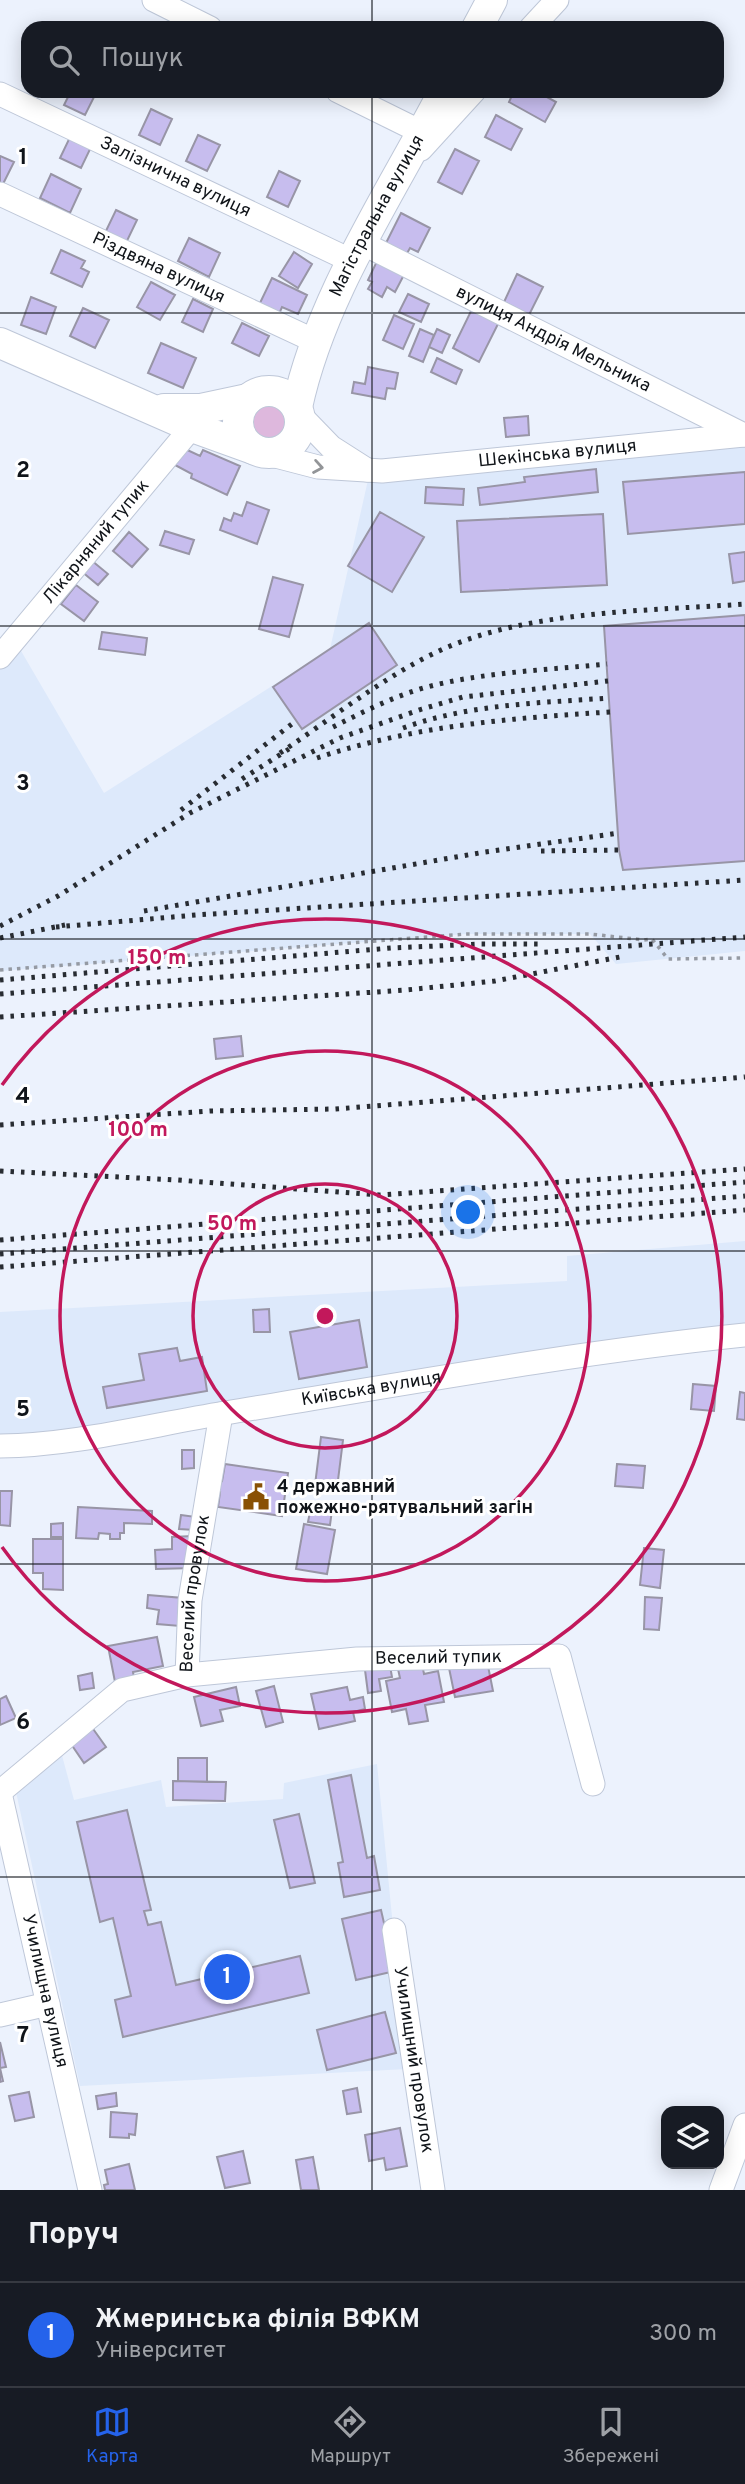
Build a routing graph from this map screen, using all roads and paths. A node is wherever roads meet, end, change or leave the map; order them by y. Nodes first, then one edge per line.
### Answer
1 (154, 0) edge
2 (492, 0) edge
3 (557, 0) edge
4 (196, 21) edge
5 (481, 21) edge
6 (538, 21) edge
7 (0, 94) edge
8 (352, 98) edge
9 (440, 98) edge
10 (468, 98) edge
11 (422, 133) junction
12 (402, 170) junction
13 (0, 194) edge
14 (357, 252) junction
15 (317, 342) junction
16 (0, 343) edge
17 (255, 395) junction
18 (153, 408) junction
19 (298, 411) junction
20 (192, 426) junction
21 (745, 435) edge
22 (260, 451) junction
23 (370, 471) junction
24 (0, 657) edge
25 (745, 958) edge
26 (0, 970) edge
27 (745, 1335) edge
28 (221, 1414) junction
29 (0, 1446) edge
30 (187, 1675) junction
31 (593, 1784) dead end
32 (0, 1793) edge
33 (394, 1930) dead end
34 (48, 2004) junction
35 (0, 2015) edge
36 (744, 2130) edge
37 (90, 2190) edge
38 (433, 2190) edge
39 (722, 2190) edge

1 - 4 street
2 - 5 main road
3 - 6 street
7 - 14 street, Залізнична вулиця
8 - 11 street
9 - 11 main road, Магістральна вулиця
10 - 12 street
11 - 12 main road, Магістральна вулиця
12 - 14 main road, Магістральна вулиця
13 - 15 street, Різдвяна вулиця
14 - 15 main road, Магістральна вулиця
14 - 21 street, вулиця Андрія Мельника
15 - 17 main road, Магістральна вулиця
15 - 19 main road, Магістральна вулиця
16 - 18 main road, Шекінська вулиця
17 - 18 main road, Шекінська вулиця
17 - 19 main road
17 - 22 main road
18 - 20 main road, Шекінська вулиця
19 - 22 main road
19 - 23 street
20 - 22 main road, Шекінська вулиця
20 - 24 street, Лікарняний тупик
21 - 23 street, Шекінська вулиця
22 -> 23 street, Шекінська вулиця
25 - 26 path
27 - 28 street, Київська вулиця
28 - 29 street, Київська вулиця
28 - 30 street, Веселий провулок
30 - 31 street, Веселий тупик
30 - 32 street, Веселий провулок
32 - 34 street, Училищна вулиця
33 - 38 street, Училищний провулок
34 - 35 street
34 - 37 street, Училищна вулиця
36 - 39 street

